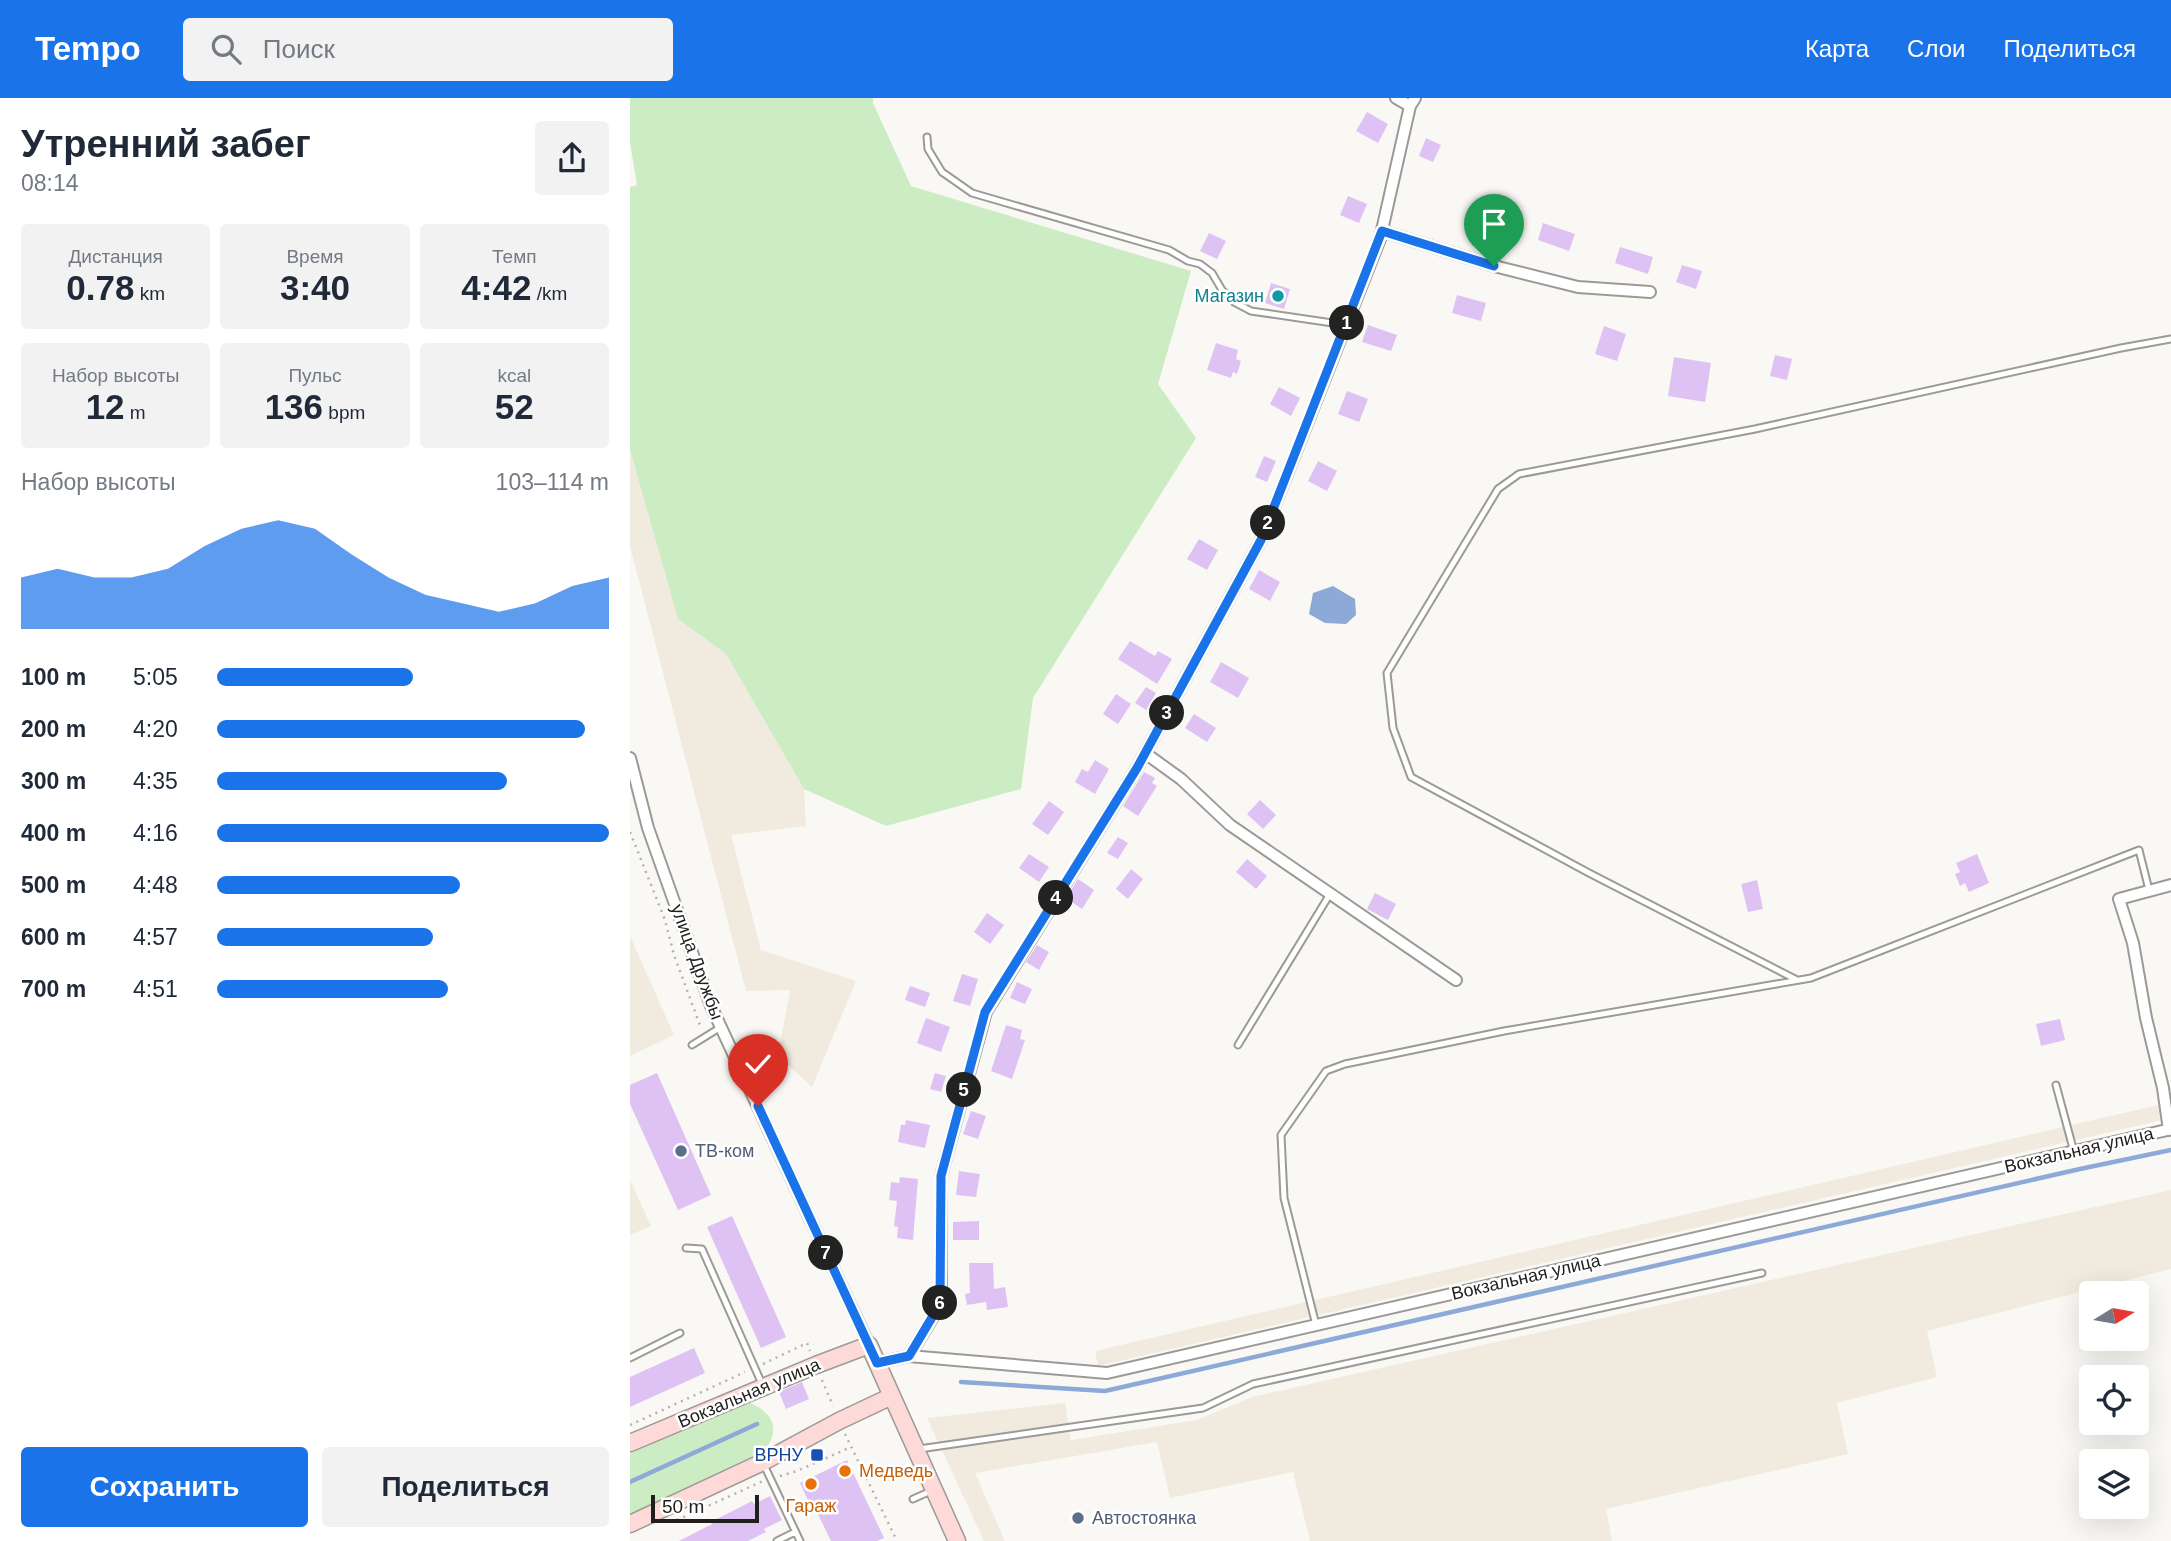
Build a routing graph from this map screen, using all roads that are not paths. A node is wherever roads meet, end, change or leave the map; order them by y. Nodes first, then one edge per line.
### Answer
1 (1396, 98) edge
2 (1413, 102) edge
3 (927, 137) dead end
4 (1382, 231) junction
5 (1650, 292) dead end
6 (1346, 325) junction
7 (2171, 339) edge
8 (1146, 753) junction
9 (630, 758) edge
10 (2171, 885) edge
11 (2149, 890) junction
12 (1330, 894) junction
13 (1456, 980) dead end
14 (1797, 980) junction
15 (721, 1027) junction
16 (692, 1045) dead end
17 (1238, 1045) dead end
18 (2056, 1085) dead end
19 (2170, 1129) edge
20 (2074, 1152) junction
21 (686, 1248) dead end
22 (1762, 1273) dead end
23 (1316, 1325) junction
24 (680, 1333) dead end
25 (869, 1345) junction
26 (909, 1356) junction
27 (630, 1358) edge
28 (877, 1363) junction
29 (764, 1387) junction
30 (892, 1396) junction
31 (630, 1443) edge
32 (915, 1449) junction
33 (763, 1462) junction
34 (934, 1489) junction
35 (913, 1499) dead end
36 (630, 1524) edge
37 (795, 1532) junction
38 (777, 1541) edge
39 (800, 1541) edge
40 (957, 1541) edge

1 - 2 street
2 - 4 street
3 - 6 lane
4 - 5 street
4 - 6 street
6 - 8 street
7 - 14 lane
8 - 12 street
8 - 26 street
9 - 15 street, улица Дружбы
10 - 11 street
11 - 14 lane
11 - 19 street
12 - 13 street
12 - 17 lane
14 - 23 lane
15 - 16 lane
15 - 25 street, улица Дружбы
18 - 20 lane
19 - 20 street, Вокзальная улица
20 - 23 street, Вокзальная улица
21 - 29 lane
22 - 32 lane
23 - 26 street, Вокзальная улица
24 - 27 lane
25 - 28 street, улица Дружбы
25 - 29 street, Вокзальная улица
26 - 28 street, Вокзальная улица
28 - 30 street, улица Дружбы
29 - 31 street, Вокзальная улица
30 - 32 street, улица Дружбы
30 - 33 street
32 - 34 street, улица Дружбы
33 - 36 street
33 - 37 lane
34 - 35 lane
34 - 40 street, улица Дружбы
37 - 38 lane
37 - 39 lane

